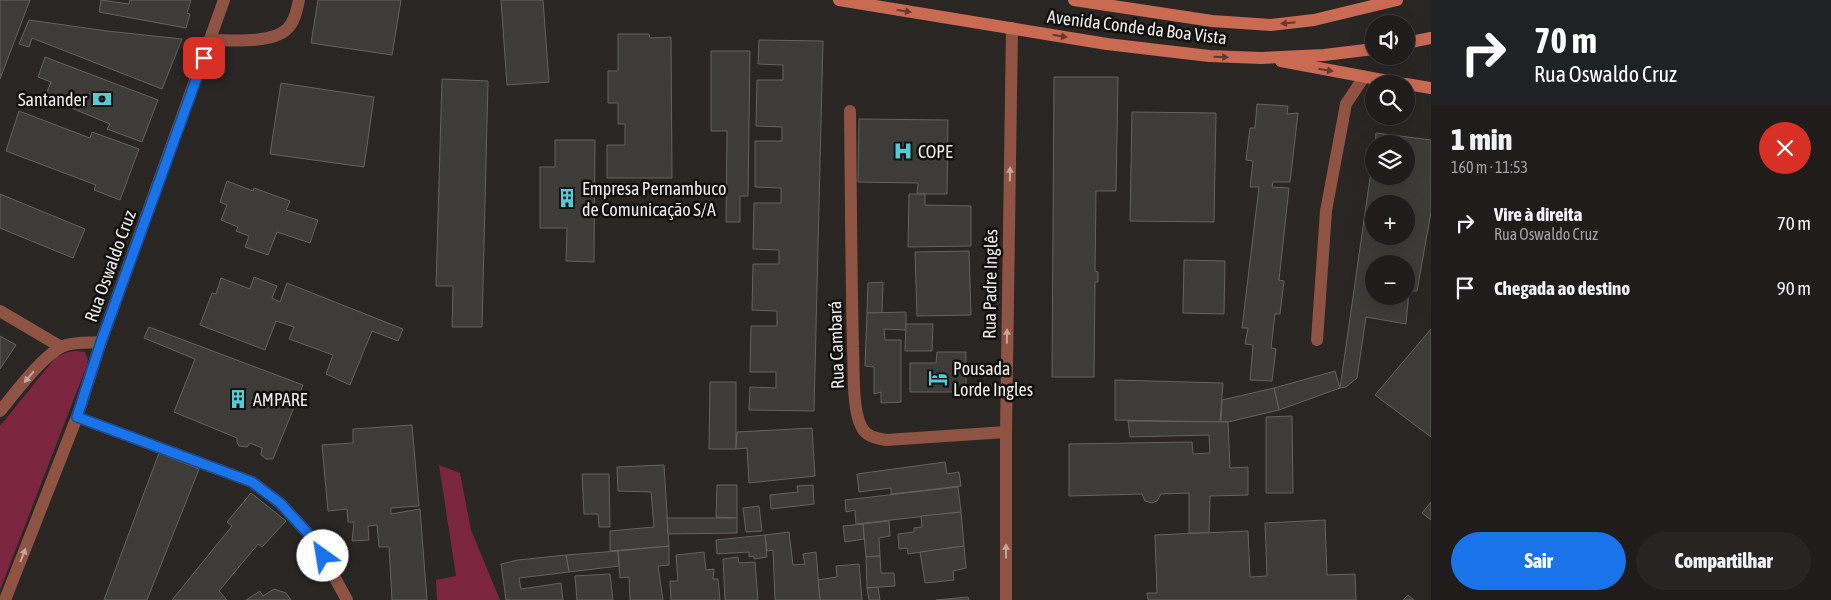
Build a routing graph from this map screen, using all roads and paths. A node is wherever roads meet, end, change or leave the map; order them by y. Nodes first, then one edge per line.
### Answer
1 (224, 0) edge
2 (299, 0) edge
3 (839, 0) edge
4 (1074, 0) edge
5 (1356, 0) edge
6 (1397, 0) edge
7 (1336, 15) junction
8 (1012, 28) junction
9 (1431, 38) edge
10 (210, 40) junction
11 (1415, 41) edge
12 (1365, 50) edge
13 (1261, 58) junction
14 (1364, 77) joint
15 (1415, 86) edge
16 (1431, 88) edge
17 (850, 111) dead end
18 (0, 311) edge
19 (1317, 340) dead end
20 (101, 342) junction
21 (61, 348) junction
22 (0, 411) edge
23 (77, 417) junction
24 (1006, 432) junction
25 (5, 600) edge
26 (347, 600) edge
27 (1006, 600) edge

1 - 10 street, Rua Oswaldo Cruz
2 - 10 street
3 -> 8 main road, Avenida Conde da Boa Vista
7 -> 4 main road, Avenida Conde da Boa Vista
5 - 7 main road
6 - 7 main road, Avenida Conde da Boa Vista
8 -> 13 main road, Avenida Conde da Boa Vista
24 -> 8 street, Rua Padre Inglês
9 - 11 main road
10 - 20 street, Rua Oswaldo Cruz
12 - 13 main road, Avenida Conde da Boa Vista
13 -> 14 main road
14 - 19 street
15 - 16 main road
17 - 24 street, Rua Cambará
18 - 21 street
20 - 21 street
20 - 23 street, Rua Oswaldo Cruz
21 -> 22 street
25 -> 23 street, Rua Oswaldo Cruz
23 - 26 street
27 -> 24 street, Rua Padre Inglês

